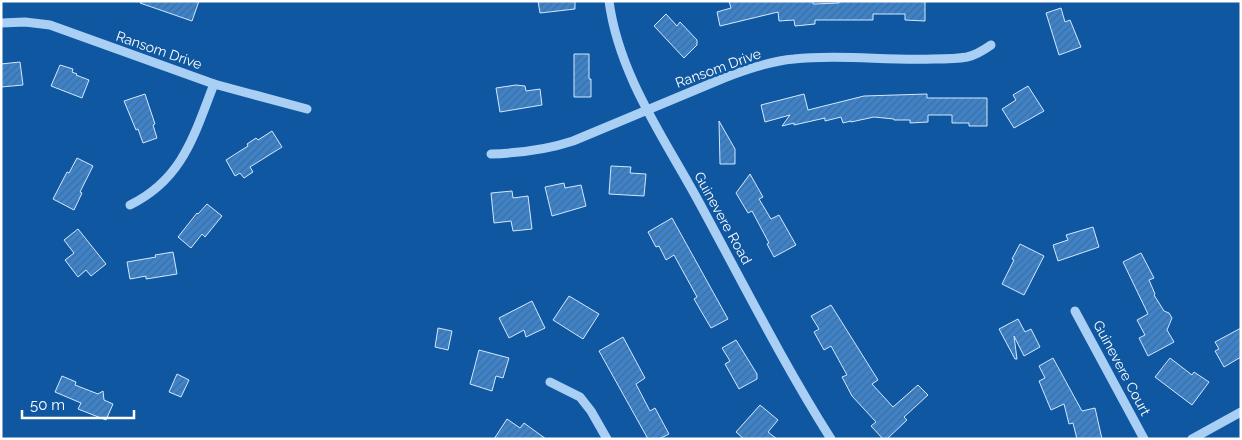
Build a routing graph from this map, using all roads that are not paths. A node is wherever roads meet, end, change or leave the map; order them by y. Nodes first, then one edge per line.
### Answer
1 (609, 1) edge
2 (1, 23) edge
3 (991, 45) dead end
4 (214, 84) junction
5 (307, 109) dead end
6 (646, 109) junction
7 (491, 154) dead end
8 (130, 205) dead end
9 (1076, 311) dead end
10 (550, 382) dead end
11 (1241, 412) edge
12 (606, 439) edge
13 (831, 439) edge
14 (1144, 439) edge
15 (1192, 439) edge

1 - 6 street, Guinevere Road
2 - 4 street, Ransom Drive
3 - 6 street, Ransom Drive
4 - 5 street, Ransom Drive
4 - 8 street
6 - 7 street, Ransom Drive
6 - 13 street, Guinevere Road
9 - 14 street, Guinevere Court
10 - 12 street
11 - 15 street

